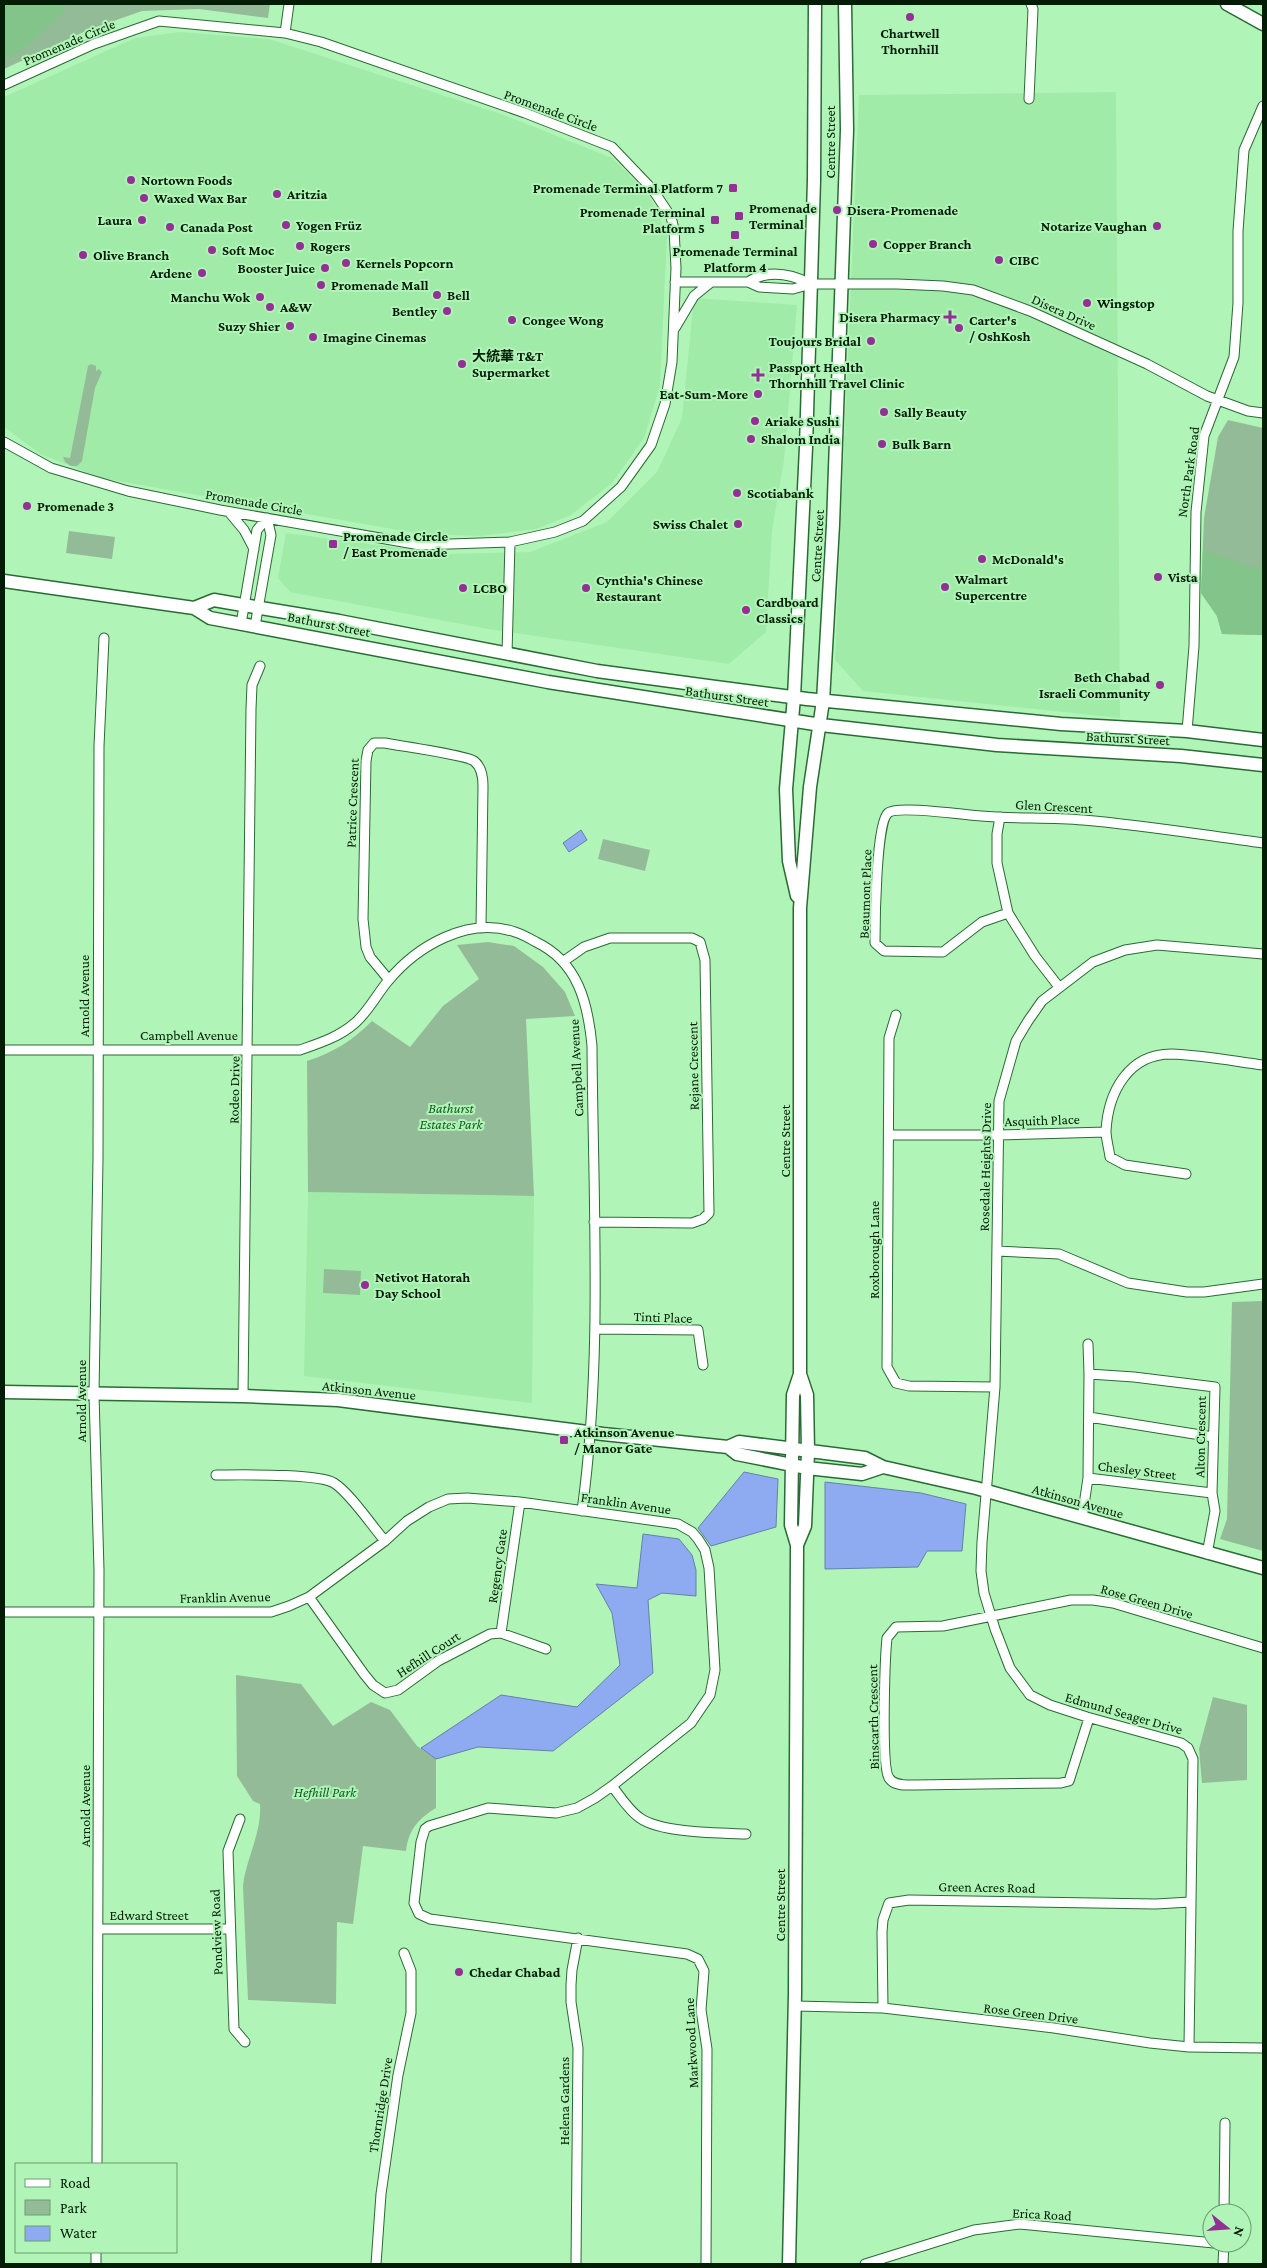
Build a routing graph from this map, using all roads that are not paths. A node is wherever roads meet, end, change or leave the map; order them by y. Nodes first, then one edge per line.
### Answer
1 (289, 4) edge
2 (815, 4) edge
3 (845, 4) edge
4 (1031, 4) edge
5 (1228, 4) edge
6 (1263, 24) edge
7 (285, 33) junction
8 (4, 85) edge
9 (1029, 99) dead end
10 (1263, 106) edge
11 (675, 282) junction
12 (748, 282) junction
13 (710, 283) junction
14 (811, 284) junction
15 (841, 284) junction
16 (674, 331) junction
17 (1217, 400) junction
18 (1263, 413) edge
19 (4, 442) edge
20 (229, 512) junction
21 (267, 518) junction
22 (510, 542) junction
23 (254, 550) junction
24 (4, 581) edge
25 (245, 605) junction
26 (258, 607) junction
27 (194, 608) junction
28 (241, 624) junction
29 (255, 626) junction
30 (104, 638) dead end
31 (507, 654) junction
32 (260, 666) dead end
33 (794, 697) junction
34 (823, 701) junction
35 (792, 720) junction
36 (821, 725) junction
37 (1187, 731) junction
38 (1263, 740) edge
39 (1263, 766) edge
40 (1000, 817) junction
41 (1263, 843) edge
42 (800, 908) junction
43 (1008, 913) junction
44 (481, 928) junction
45 (1263, 954) edge
46 (564, 961) junction
47 (388, 980) junction
48 (1059, 987) junction
49 (896, 1015) dead end
50 (248, 1048) junction
51 (98, 1049) junction
52 (4, 1050) edge
53 (1263, 1065) edge
54 (1106, 1132) junction
55 (889, 1135) junction
56 (998, 1135) junction
57 (1186, 1174) dead end
58 (594, 1222) junction
59 (997, 1251) junction
60 (1263, 1284) edge
61 (595, 1329) junction
62 (1088, 1344) dead end
63 (703, 1365) dead end
64 (800, 1374) junction
65 (1089, 1374) junction
66 (995, 1387) junction
67 (4, 1392) edge
68 (94, 1394) junction
69 (244, 1396) junction
70 (1089, 1417) junction
71 (591, 1432) junction
72 (1213, 1437) junction
73 (728, 1447) junction
74 (792, 1449) junction
75 (808, 1452) junction
76 (792, 1465) junction
77 (883, 1467) junction
78 (807, 1468) junction
79 (216, 1475) dead end
80 (1088, 1478) junction
81 (987, 1491) junction
82 (1212, 1493) junction
83 (520, 1502) junction
84 (582, 1511) junction
85 (1082, 1518) junction
86 (385, 1541) junction
87 (797, 1545) junction
88 (1207, 1554) junction
89 (1263, 1568) edge
90 (309, 1597) junction
91 (98, 1611) junction
92 (4, 1612) edge
93 (992, 1617) junction
94 (501, 1633) junction
95 (1263, 1648) edge
96 (546, 1649) dead end
97 (1089, 1718) junction
98 (612, 1786) junction
99 (240, 1819) dead end
100 (746, 1834) dead end
101 (1190, 1902) junction
102 (417, 1912) joint
103 (98, 1929) junction
104 (229, 1929) junction
105 (578, 1938) junction
106 (404, 1953) dead end
107 (795, 2006) junction
108 (882, 2008) junction
109 (245, 2042) dead end
110 (1188, 2047) junction
111 (1263, 2048) edge
112 (1225, 2122) dead end
113 (97, 2163) edge
114 (1224, 2203) edge
115 (1202, 2242) edge
116 (376, 2264) edge
117 (576, 2264) edge
118 (706, 2264) edge
119 (789, 2264) edge
120 (864, 2264) edge

1 - 7 street
2 - 14 main road, Centre Street
3 - 15 main road, Centre Street
4 - 9 street
5 - 6 main road
7 - 8 street, Promenade Circle
7 - 11 street, Promenade Circle
10 - 17 street, North Park Road
11 - 13 street
11 - 16 street, Promenade Circle
12 - 13 street
12 - 14 street
12 - 14 street
13 - 16 street
14 - 15 street, Disera Drive
14 - 33 main road, Centre Street
15 - 17 street, Disera Drive
15 - 34 main road, Centre Street
16 - 22 street, Promenade Circle
17 - 18 street, Disera Drive
17 - 37 street, North Park Road
19 - 20 street, Promenade Circle
20 - 21 street, Promenade Circle
20 - 23 street
21 - 22 street, Promenade Circle
21 - 23 street
21 - 26 street
22 - 31 street
23 - 25 street
24 - 27 main road, Bathurst Street
25 - 26 main road, Bathurst Street
25 - 27 main road, Bathurst Street
25 - 28 street
26 - 29 street
26 - 31 main road, Bathurst Street
27 - 28 main road, Bathurst Street
28 - 29 main road, Bathurst Street
29 - 35 main road, Bathurst Street
30 - 51 street, Arnold Avenue
31 - 33 main road, Bathurst Street
32 - 50 street, Rodeo Drive
33 - 34 main road, Bathurst Street
33 - 35 main road, Centre Street
34 - 36 main road, Centre Street
34 - 37 main road, Bathurst Street
35 - 36 main road, Bathurst Street
35 - 42 main road, Centre Street
36 - 39 main road, Bathurst Street
36 - 42 main road, Centre Street
37 - 38 main road, Bathurst Street
40 - 41 street, Glen Crescent
40 - 43 street, Glen Crescent
40 - 43 street, Beaumont Place
42 - 64 main road, Centre Street
43 - 48 street, Glen Crescent
44 - 46 street, Campbell Avenue
44 - 47 street, Campbell Avenue
44 - 47 street, Patrice Crescent
45 - 48 street, Rosedale Heights Drive
46 - 58 street, Campbell Avenue
46 - 58 street, Rejane Crescent
47 - 50 street, Campbell Avenue
48 - 56 street, Rosedale Heights Drive
49 - 55 street, Roxborough Lane
50 - 51 street, Campbell Avenue
50 - 69 street, Rodeo Drive
51 - 52 street, Campbell Avenue
51 - 68 street, Arnold Avenue
53 - 54 street
54 - 56 street, Asquith Place
54 - 57 street
55 - 56 street, Asquith Place
55 - 66 street, Roxborough Lane
56 - 59 street, Rosedale Heights Drive
58 - 61 street, Campbell Avenue
59 - 60 street
59 - 66 street, Rosedale Heights Drive
61 - 63 street, Tinti Place
61 - 71 street, Campbell Avenue
62 - 65 street
64 - 74 main road, Centre Street
64 - 75 main road, Centre Street
65 - 70 street
65 - 72 street, Alton Crescent
66 - 81 street, Rosedale Heights Drive
67 - 68 main road, Atkinson Avenue
68 - 69 main road, Atkinson Avenue
68 - 91 street, Arnold Avenue
69 - 71 main road, Atkinson Avenue
70 - 72 street
70 - 80 street
71 - 73 main road, Atkinson Avenue
71 - 84 street, Campbell Avenue
72 - 82 street, Alton Crescent
73 - 74 main road, Atkinson Avenue
73 - 76 main road, Atkinson Avenue
74 - 75 main road, Atkinson Avenue
74 - 76 main road, Centre Street
75 - 77 main road, Atkinson Avenue
75 - 78 main road, Centre Street
76 - 78 main road, Atkinson Avenue
76 - 87 main road, Centre Street
77 - 78 main road, Atkinson Avenue
77 - 81 main road, Atkinson Avenue
78 - 87 main road, Centre Street
79 - 86 street
80 - 82 street, Chesley Street
80 - 85 street
81 - 85 main road, Atkinson Avenue
81 - 93 street, Edmund Seager Drive
82 - 88 street, Alton Crescent
83 - 84 street, Franklin Avenue
83 - 86 street, Franklin Avenue
83 - 94 street, Regency Gate
84 - 98 street, Franklin Avenue
85 - 88 main road, Atkinson Avenue
86 - 90 street, Franklin Avenue
87 - 107 main road, Centre Street
88 - 89 main road, Atkinson Avenue
90 - 91 street, Franklin Avenue
90 - 94 street, Hefhill Court
91 - 92 street, Franklin Avenue
91 - 103 street, Arnold Avenue
93 - 95 street, Rose Green Drive
93 - 97 street, Edmund Seager Drive
93 - 97 street, Binscarth Crescent
94 - 96 street
97 - 101 street, Edmund Seager Drive
98 - 100 street
98 - 102 street, Franklin Avenue
99 - 104 street, Pondview Road
101 - 108 street, Green Acres Road
101 - 110 street, Edmund Seager Drive
102 - 105 street, Markwood Lane
103 - 104 street, Edward Street
103 - 113 street, Arnold Avenue
104 - 109 street, Pondview Road
105 - 117 street, Helena Gardens
105 - 118 street, Markwood Lane
106 - 116 street, Thornridge Drive
107 - 108 street, Rose Green Drive
107 - 119 main road, Centre Street
108 - 110 street, Rose Green Drive
110 - 111 street, Rose Green Drive
112 - 114 street
115 - 120 street, Erica Road

